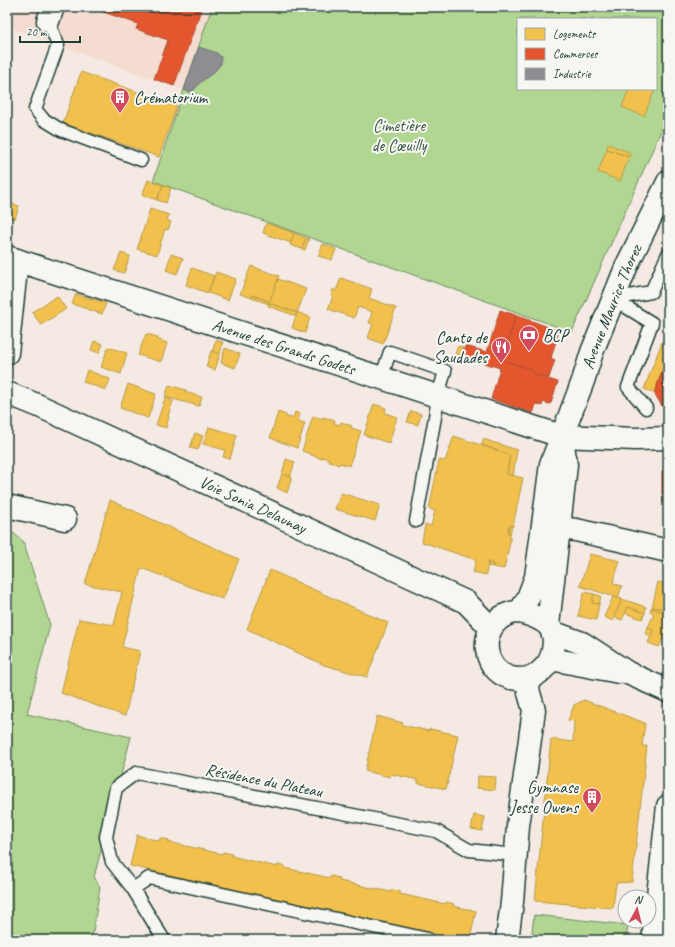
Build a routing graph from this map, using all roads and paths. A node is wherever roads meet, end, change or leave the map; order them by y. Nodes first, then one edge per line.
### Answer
1 (51, 14) edge
2 (141, 160) dead end
3 (668, 182) edge
4 (668, 254) edge
5 (12, 258) edge
6 (613, 300) junction
7 (7, 353) edge
8 (7, 393) edge
9 (438, 396) junction
10 (646, 408) dead end
11 (561, 436) junction
12 (668, 438) edge
13 (7, 506) edge
14 (64, 519) dead end
15 (416, 521) dead end
16 (559, 528) junction
17 (668, 552) edge
18 (520, 612) junction
19 (491, 628) junction
20 (550, 629) junction
21 (551, 659) junction
22 (628, 673) junction
23 (527, 679) junction
24 (668, 691) edge
25 (668, 806) edge
26 (515, 855) junction
27 (133, 889) junction
28 (428, 939) edge
29 (164, 940) edge
30 (507, 940) edge
31 (653, 940) edge

1 - 2 lane
3 - 6 main road, Avenue Maurice Thorez
4 - 6 lane
5 - 7 main road
5 - 9 main road, Avenue des Grands Godets
6 - 10 lane
6 - 11 main road, Avenue Maurice Thorez
8 - 19 main road, Voie Sonia Delaunay
9 - 11 main road, Avenue des Grands Godets
9 - 15 lane
11 - 12 main road, Avenue des Grands Godets
11 - 16 main road
11 - 18 main road, Avenue Maurice Thorez
13 - 14 main road
16 - 17 main road
16 - 20 main road
18 - 19 main road
18 - 20 main road
19 - 23 main road
20 - 21 main road
20 - 22 main road
21 - 22 main road
21 - 23 main road
22 - 24 main road
23 - 26 main road
25 - 31 main road
26 - 27 lane, Résidence du Plateau
26 - 30 main road
27 - 28 lane
27 - 29 lane, Résidence du Plateau

